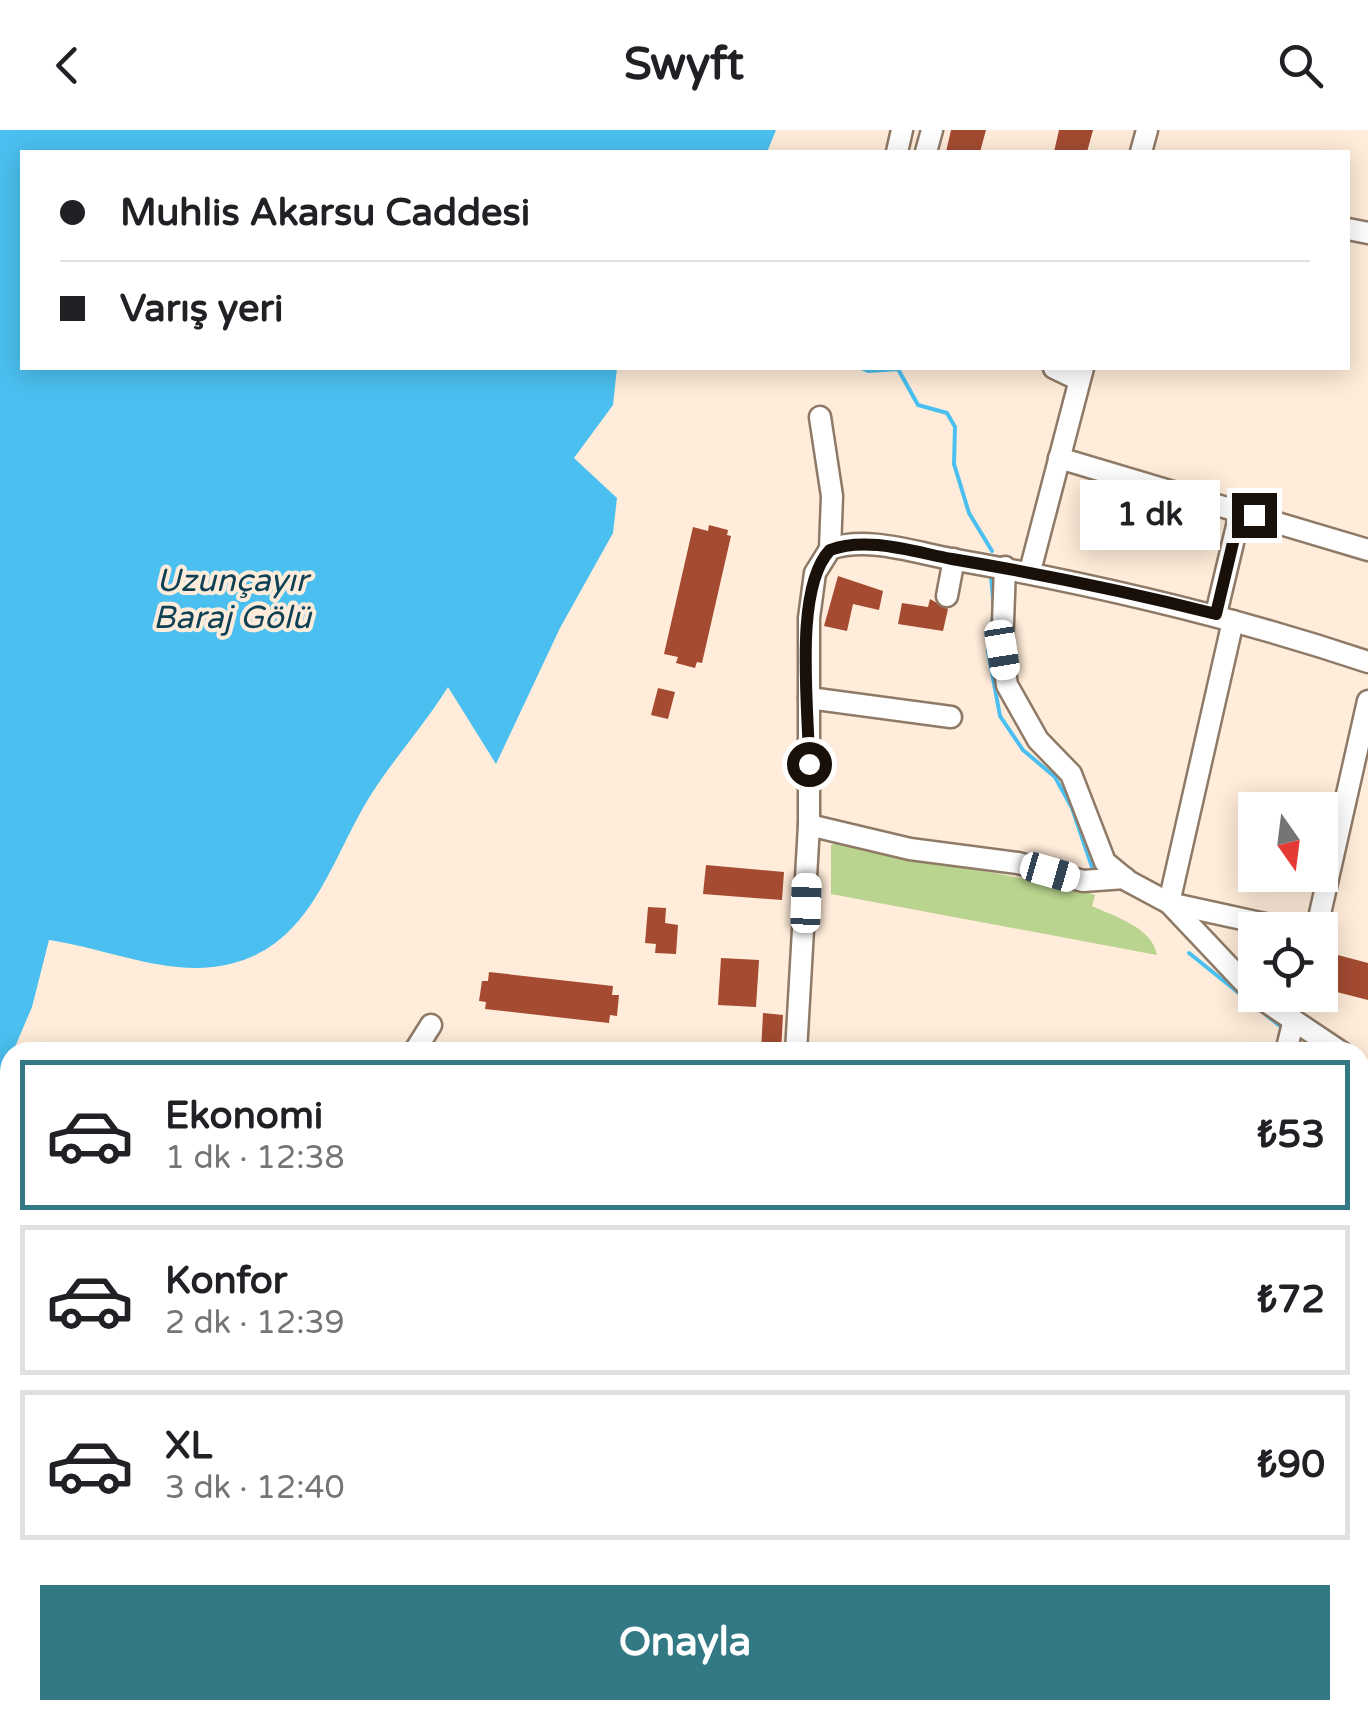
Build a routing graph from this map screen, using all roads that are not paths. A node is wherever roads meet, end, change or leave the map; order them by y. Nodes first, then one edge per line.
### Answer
1 (1081, 374) edge
2 (820, 417) dead end
3 (1059, 458) junction
4 (1241, 509) junction
5 (830, 550) junction
6 (1368, 550) edge
7 (954, 559) junction
8 (1005, 568) junction
9 (1030, 572) junction
10 (947, 596) dead end
11 (1225, 618) junction
12 (1368, 662) edge
13 (809, 698) junction
14 (1368, 701) edge
15 (951, 718) dead end
16 (810, 825) junction
17 (1125, 878) junction
18 (1170, 903) junction
19 (1320, 912) edge
20 (1238, 918) edge
21 (1238, 975) edge
22 (1279, 1012) edge
23 (1289, 1012) edge
24 (1289, 1020) junction
25 (431, 1026) dead end
26 (421, 1042) edge
27 (797, 1042) edge
28 (1287, 1042) edge
29 (1325, 1042) edge

1 - 3 street
2 - 5 street
3 - 4 street
3 - 9 street
4 - 6 street
4 - 11 street
5 - 7 street
5 - 13 street
7 - 8 street
7 - 10 street
8 - 9 street
8 - 17 street
9 - 11 street
11 - 12 street
11 - 18 street
13 - 15 street
13 - 16 street
14 - 19 street
16 - 17 street
16 - 27 street
17 - 18 street
18 - 20 street
18 - 21 street
22 - 24 street
23 - 24 street
24 - 28 street
24 - 29 street
25 - 26 street

